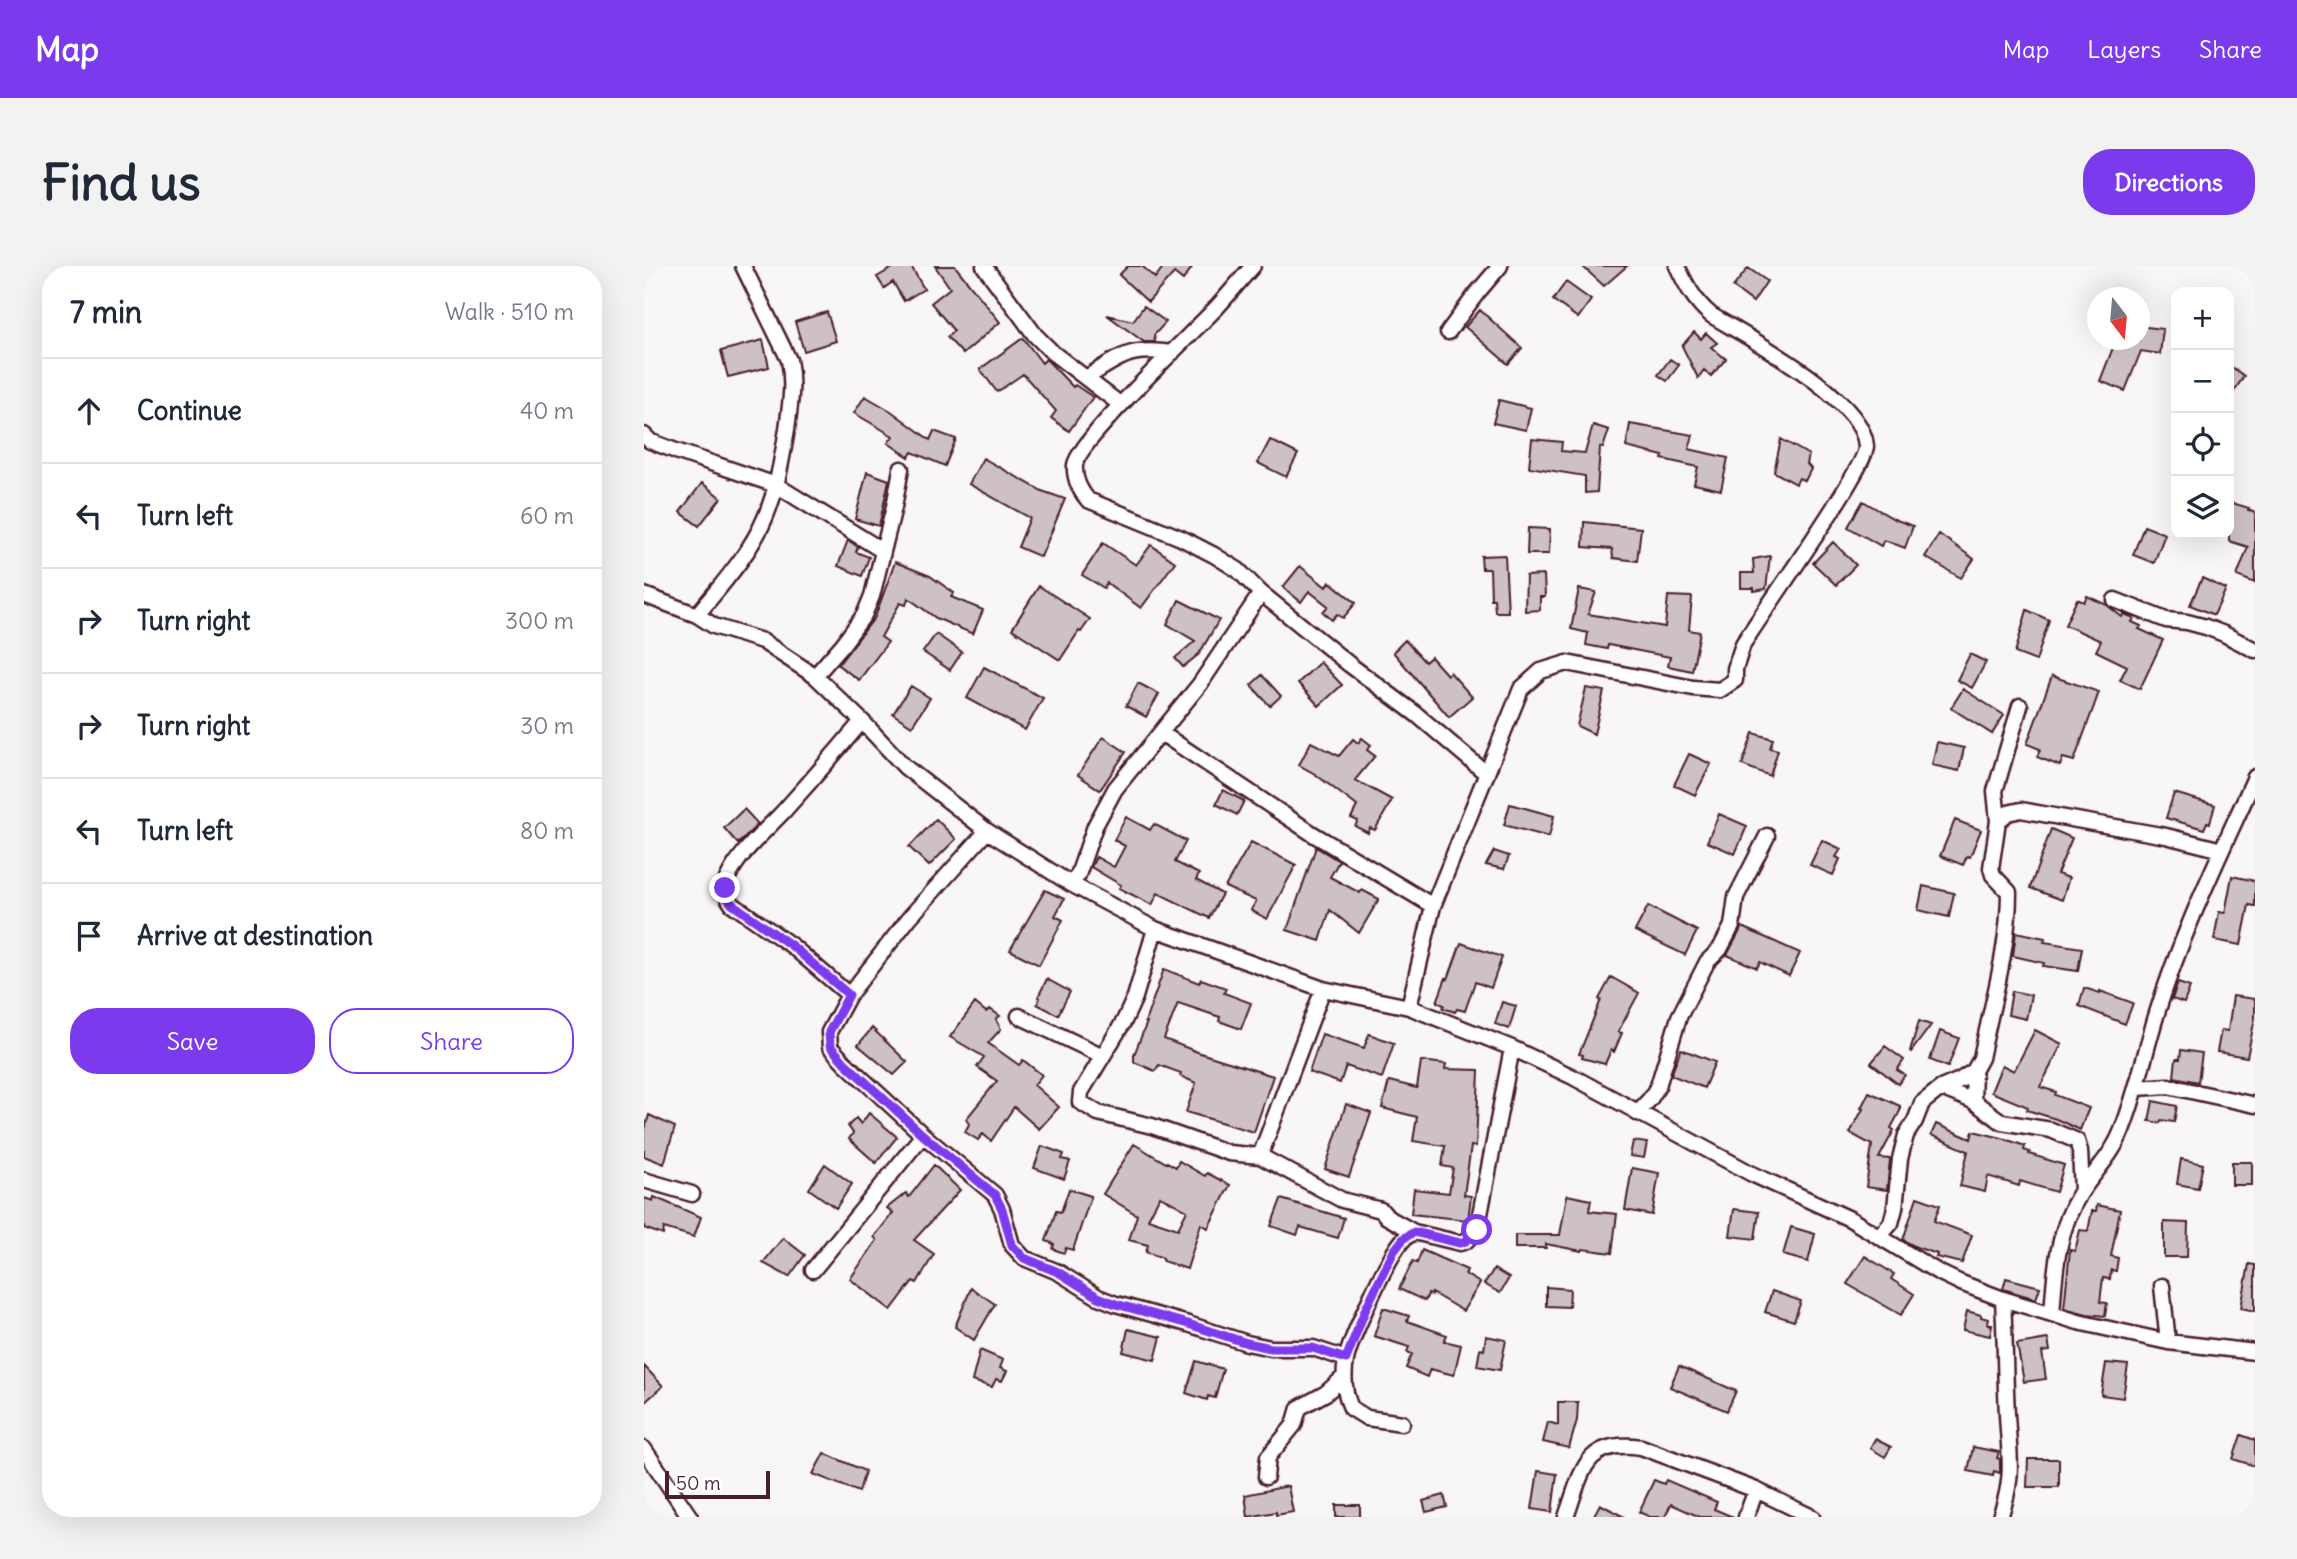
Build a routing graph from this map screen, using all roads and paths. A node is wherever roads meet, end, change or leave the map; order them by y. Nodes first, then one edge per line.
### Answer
1 (743, 266) edge
2 (984, 266) edge
3 (1253, 266) edge
4 (1500, 266) edge
5 (1681, 268) edge
6 (1448, 332) dead end
7 (1172, 354) junction
8 (1086, 378) junction
9 (1121, 405) junction
10 (644, 435) edge
11 (901, 469) dead end
12 (776, 485) junction
13 (883, 551) junction
14 (1261, 593) junction
15 (644, 595) edge
16 (2115, 600) dead end
17 (697, 615) junction
18 (2255, 650) edge
19 (815, 676) junction
20 (2020, 706) dead end
21 (862, 721) junction
22 (1161, 733) junction
23 (1487, 774) junction
24 (2255, 777) edge
25 (1998, 821) junction
26 (987, 831) junction
27 (1767, 836) dead end
28 (2222, 850) junction
29 (1070, 884) junction
30 (1433, 906) junction
31 (1155, 929) junction
32 (1323, 989) junction
33 (849, 995) junction
34 (1409, 1007) junction
35 (1019, 1016) dead end
36 (1512, 1048) junction
37 (1102, 1056) junction
38 (1974, 1071) junction
39 (1941, 1088) junction
40 (2137, 1088) junction
41 (1973, 1101) junction
42 (2255, 1105) edge
43 (1637, 1113) junction
44 (923, 1135) junction
45 (1260, 1156) junction
46 (644, 1180) edge
47 (2082, 1191) junction
48 (692, 1194) dead end
49 (1414, 1232) junction
50 (1879, 1237) junction
51 (813, 1270) dead end
52 (2162, 1286) dead end
53 (2003, 1299) junction
54 (2052, 1314) junction
55 (2168, 1342) junction
56 (2255, 1352) edge
57 (1346, 1359) junction
58 (1344, 1377) junction
59 (1402, 1423) dead end
60 (644, 1449) edge
61 (1266, 1477) dead end
62 (1756, 1490) junction
63 (691, 1517) edge
64 (1566, 1517) edge
65 (1746, 1517) edge
66 (1812, 1517) edge
67 (2000, 1517) edge

1 - 12 street
2 - 8 street
3 - 7 street
4 - 6 street
5 - 23 street
7 - 8 street
7 - 9 street
8 - 9 street
9 - 14 street
10 - 12 street
11 - 13 street
12 - 13 street
12 - 17 street
13 - 19 street
14 - 22 street
14 - 23 street
15 - 17 street
16 - 18 street
17 - 19 street
19 - 21 street
20 - 25 street
21 - 26 street
21 - 33 street
22 - 29 street
22 - 30 street
23 - 30 street
24 - 28 street
25 - 28 street
25 - 38 street
26 - 29 street
26 - 33 street
27 - 43 street
28 - 40 street
29 - 31 street
30 - 34 street
31 - 32 street
31 - 37 street
32 - 34 street
32 - 45 street
33 - 44 street
34 - 36 street
35 - 37 street
36 - 43 street
36 - 49 street
37 - 45 street
38 - 39 street
38 - 41 street
39 - 41 street
39 - 50 street
40 - 42 street
40 - 47 street
41 - 47 street
43 - 50 street
44 - 51 street
44 - 57 street
45 - 49 street
46 - 48 street
47 - 54 street
49 - 57 street
50 - 53 street
52 - 55 street
53 - 54 street
53 - 67 street
54 - 55 street
55 - 56 street
57 - 58 street
58 - 59 street
58 - 61 street
60 - 63 street
62 - 64 street
62 - 65 street
62 - 66 street

